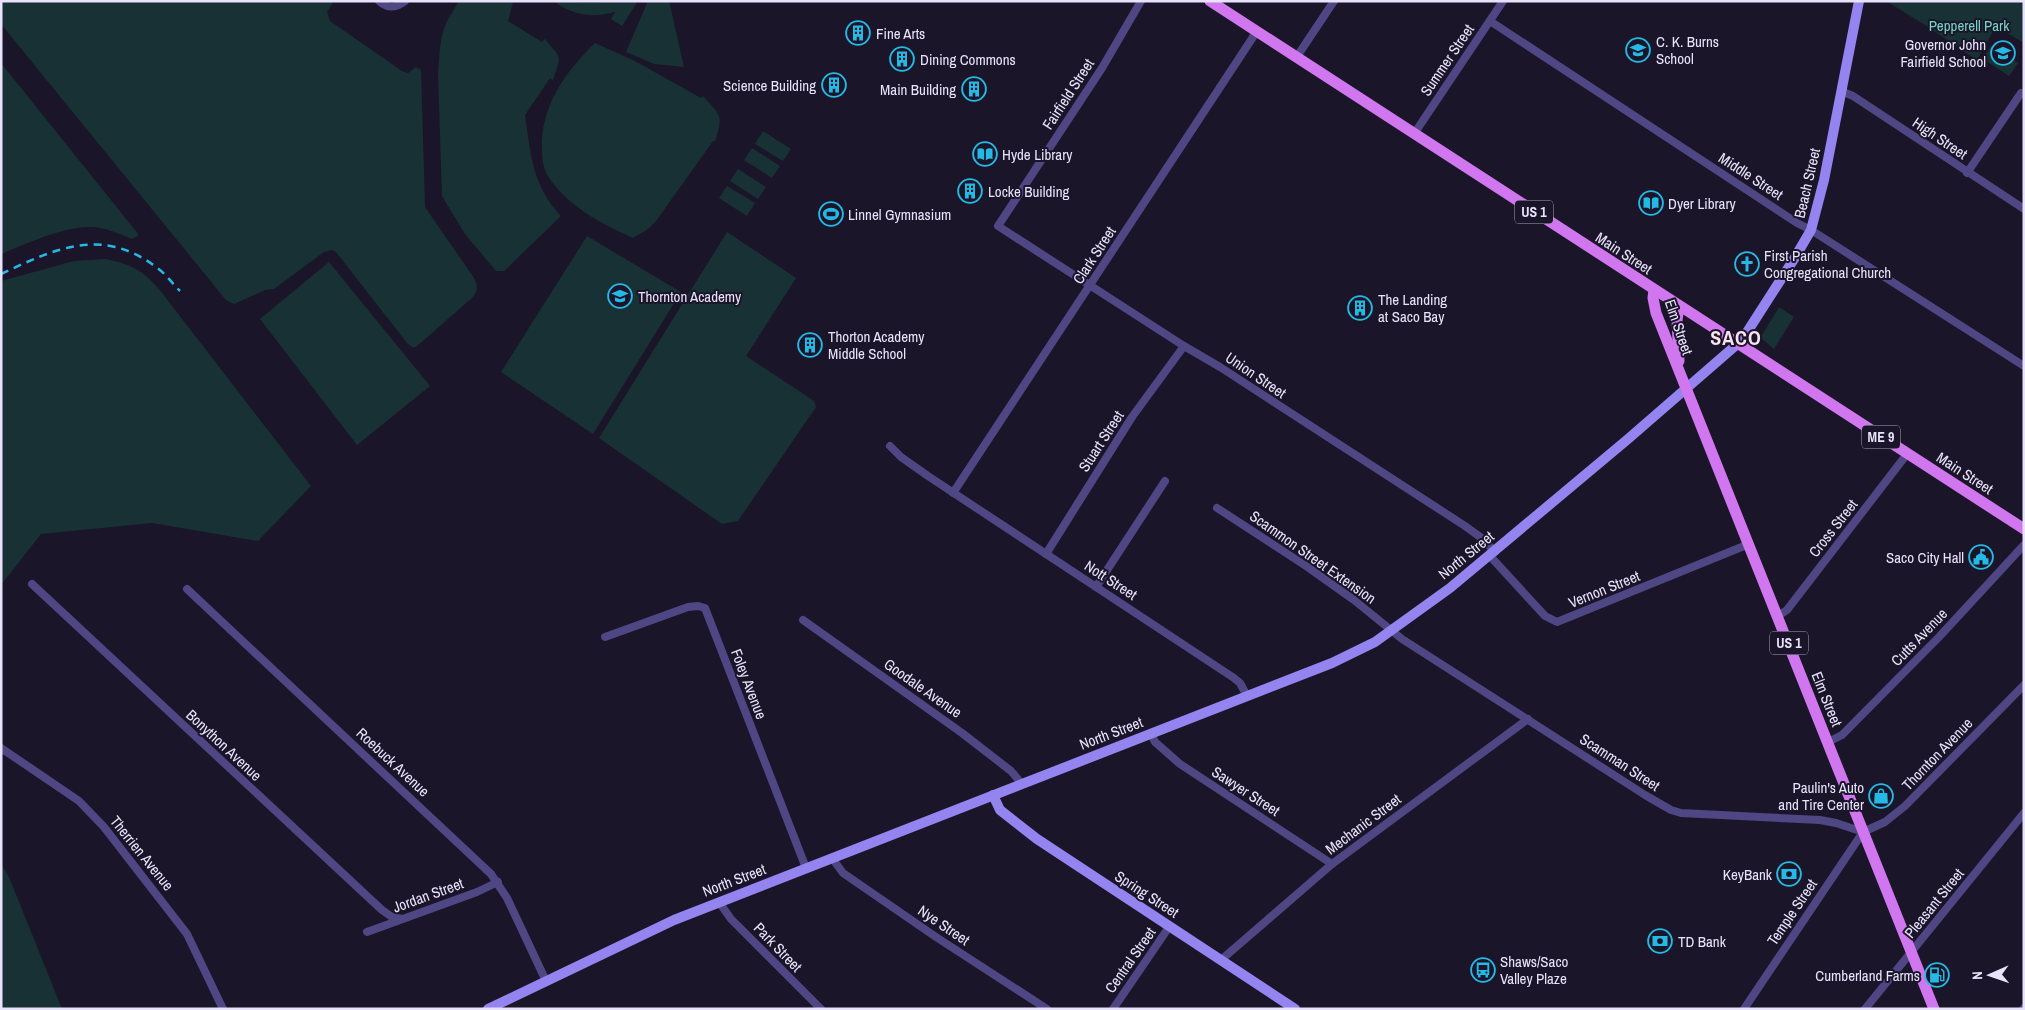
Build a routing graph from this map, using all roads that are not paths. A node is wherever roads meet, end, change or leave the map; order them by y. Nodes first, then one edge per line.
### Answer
1 (379, 1) edge
2 (405, 1) edge
3 (1141, 1) edge
4 (1210, 1) edge
5 (1334, 1) edge
6 (1503, 1) edge
7 (1859, 1) edge
8 (1490, 22) junction
9 (1257, 31) junction
10 (1296, 58) junction
11 (1841, 91) junction
12 (2021, 93) dead end
13 (1414, 134) junction
14 (1967, 173) junction
15 (2024, 209) edge
16 (998, 226) joint
17 (1811, 230) junction
18 (1090, 285) junction
19 (1654, 290) junction
20 (1679, 307) junction
21 (1738, 345) junction
22 (1184, 346) junction
23 (2024, 366) edge
24 (1680, 373) junction
25 (1686, 389) junction
26 (890, 446) dead end
27 (1907, 454) junction
28 (1165, 480) dead end
29 (953, 493) junction
30 (1217, 508) dead end
31 (2024, 529) edge
32 (1749, 544) junction
33 (2024, 545) edge
34 (1046, 554) junction
35 (1492, 554) junction
36 (32, 584) dead end
37 (1096, 587) junction
38 (187, 589) dead end
39 (1778, 616) junction
40 (803, 620) dead end
41 (1391, 632) junction
42 (605, 637) dead end
43 (2024, 685) edge
44 (1247, 696) junction
45 (1528, 719) junction
46 (1151, 734) junction
47 (1828, 742) junction
48 (1, 748) edge
49 (1022, 784) junction
50 (993, 795) junction
51 (2024, 813) edge
52 (1863, 832) junction
53 (832, 858) junction
54 (1332, 864) junction
55 (806, 868) junction
56 (498, 882) junction
57 (719, 902) junction
58 (402, 919) junction
59 (1169, 927) junction
60 (367, 932) dead end
61 (1911, 953) junction
62 (1221, 960) junction
63 (546, 981) junction
64 (223, 1009) edge
65 (488, 1009) edge
66 (821, 1009) edge
67 (1047, 1009) edge
68 (1113, 1009) edge
69 (1295, 1009) edge
70 (1744, 1009) edge
71 (1864, 1009) edge
72 (1934, 1009) edge

1 - 2 street
3 - 16 street, Fairfield Street
4 - 9 main road, Main Street / US 1
5 - 10 street
6 - 8 street, Summer Street
7 - 11 main road, Beach Street
8 - 13 street, Summer Street
8 - 17 street, Middle Street
9 - 10 main road, Main Street / US 1
9 - 18 street, Clark Street
10 - 13 main road, Main Street / US 1
11 - 14 street, High Street
11 - 17 main road, Beach Street
12 - 14 street
13 - 19 main road, Main Street / US 1
14 - 15 street, High Street
16 - 18 street, Union Street
17 - 21 main road, Beach Street
17 - 23 street, Middle Street
18 - 22 street, Union Street
18 - 29 street, Clark Street
19 - 20 main road, Main Street / US 1
19 - 24 main road, Elm Street / US 1
20 - 21 main road, Main Street
20 - 24 main road, Elm Street / US 1
21 - 25 main road, Beach Street
21 - 27 main road, Main Street / ME 9
22 - 34 street, Stuart Street
22 - 35 street, Union Street
24 - 25 main road, Elm Street / US 1
25 - 32 main road, Elm Street / US 1
25 - 35 main road, North Street
26 - 29 street, Nott Street
27 - 31 main road, Main Street / ME 9
27 - 39 street, Cross Street
28 - 37 street
29 - 34 street, Nott Street
30 - 41 street, Scammon Street Extension
32 - 35 street, Vernon Street
32 - 39 main road, Elm Street / US 1
33 - 47 street, Cutts Avenue
34 - 37 street, Nott Street
35 - 41 main road, North Street
36 - 58 street, Bonython Avenue
37 - 44 street, Nott Street
38 - 56 street, Roebuck Avenue
39 - 47 main road, Elm Street / US 1
40 - 49 street, Goodale Avenue
41 - 44 main road, North Street
41 - 45 street, Scamman Street
42 - 55 street, Foley Avenue
43 - 52 street, Thornton Avenue
44 - 46 main road, North Street
45 - 52 street, Scamman Street
45 - 54 street, Mechanic Street
46 - 49 main road, North Street
46 - 54 street, Sawyer Street
47 - 52 main road, Elm Street / US 1
48 - 64 street, Therrien Avenue
49 - 50 main road, North Street
50 - 53 main road, North Street
50 - 59 main road, Spring Street
51 - 61 street, Pleasant Street
52 - 61 main road, Elm Street / US 1
52 - 70 street, Temple Street
53 - 55 main road, North Street
53 - 67 street, Nye Street
54 - 62 street, Mechanic Street
55 - 57 main road, North Street
56 - 58 street, Jordan Street
56 - 63 street, Roebuck Avenue
57 - 63 main road, North Street
57 - 66 street, Park Street
58 - 60 street, Jordan Street
59 - 62 main road, Spring Street
59 - 68 street, Central Street
61 - 71 street, Pleasant Street
61 - 72 main road, Elm Street / US 1
62 - 69 main road, Spring Street
63 - 65 main road, North Street

